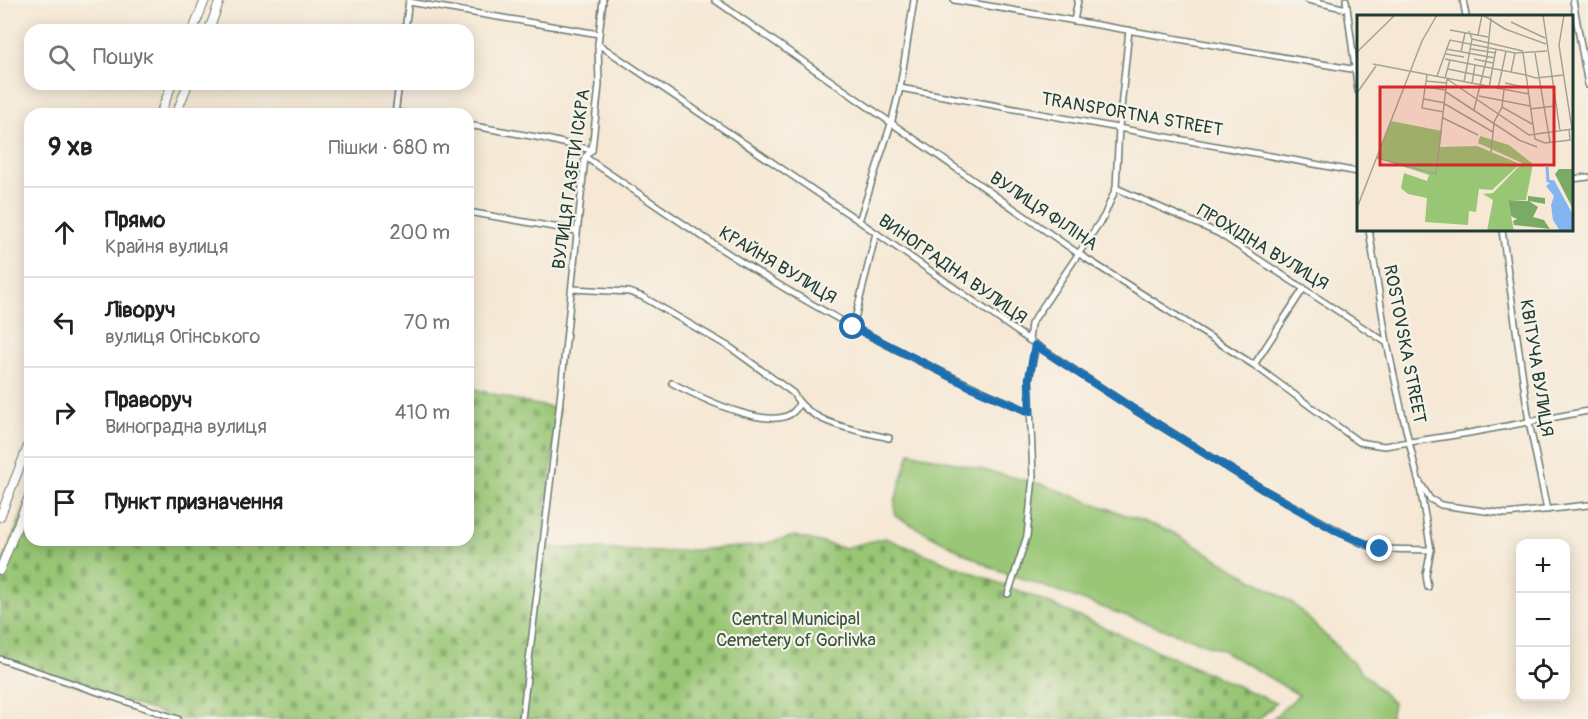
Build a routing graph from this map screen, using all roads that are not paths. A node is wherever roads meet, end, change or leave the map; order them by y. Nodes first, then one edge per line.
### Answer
1 (205, 0) edge
2 (220, 0) edge
3 (603, 0) edge
4 (715, 0) edge
5 (914, 0) edge
6 (954, 0) edge
7 (993, 0) edge
8 (1078, 0) edge
9 (1308, 0) edge
10 (1346, 0) edge
11 (1463, 0) edge
12 (1574, 0) edge
13 (409, 1) edge
14 (991, 7) junction
15 (1347, 9) junction
16 (1466, 15) edge
17 (1074, 21) junction
18 (195, 24) edge
19 (211, 24) edge
20 (406, 24) edge
21 (1129, 30) junction
22 (599, 34) junction
23 (598, 44) junction
24 (1357, 70) joint
25 (1588, 85) edge
26 (900, 88) junction
27 (170, 90) edge
28 (186, 90) edge
29 (398, 90) edge
30 (162, 108) edge
31 (178, 108) edge
32 (396, 108) edge
33 (891, 124) junction
34 (474, 126) edge
35 (1119, 127) junction
36 (592, 150) junction
37 (585, 157) junction
38 (1357, 172) edge
39 (1588, 177) edge
40 (1573, 179) edge
41 (1116, 188) junction
42 (474, 213) edge
43 (859, 221) junction
44 (577, 231) junction
45 (1370, 231) edge
46 (1502, 231) edge
47 (876, 233) junction
48 (1079, 254) junction
49 (1304, 288) junction
50 (572, 289) junction
51 (853, 327) junction
52 (1029, 340) junction
53 (1387, 343) junction
54 (1035, 345) junction
55 (1254, 365) junction
56 (672, 383) dead end
57 (798, 403) junction
58 (1588, 411) edge
59 (1030, 412) junction
60 (1529, 422) junction
61 (889, 438) dead end
62 (1409, 442) junction
63 (24, 456) edge
64 (1418, 479) junction
65 (1588, 505) edge
66 (24, 509) edge
67 (1547, 510) junction
68 (0, 517) edge
69 (1431, 550) junction
70 (0, 570) edge
71 (1428, 587) dead end
72 (1008, 594) dead end
73 (0, 659) edge
74 (178, 719) edge
75 (522, 719) edge

1 - 18 main road
2 - 19 main road
3 - 22 street, ВУЛИЦЯ ГАЗЕТИ ІСКРА
4 - 33 street, ВУЛИЦЯ ФІЛІНА
5 - 26 street
6 - 14 street
7 - 14 street
8 - 17 street
9 - 15 street
10 - 15 street
11 - 16 street
12 - 25 street
13 - 20 street
13 - 22 street
14 - 17 street
15 - 24 street
17 - 21 street
21 - 24 street
21 - 35 street
22 - 23 street, ВУЛИЦЯ ГАЗЕТИ ІСКРА
23 - 36 street, ВУЛИЦЯ ГАЗЕТИ ІСКРА
23 - 43 street, ВИНОГРАДНА ВУЛИЦЯ
26 - 33 street
26 - 35 street, TRANSPORTNA STREET
27 - 30 main road
28 - 31 main road
29 - 32 street
33 - 43 street
33 - 48 street, ВУЛИЦЯ ФІЛІНА
34 - 36 street
35 - 38 street, TRANSPORTNA STREET
35 - 41 street
36 - 37 street, ВУЛИЦЯ ГАЗЕТИ ІСКРА
37 - 44 street, ВУЛИЦЯ ГАЗЕТИ ІСКРА
37 - 51 street, КРАЙНЯ ВУЛИЦЯ
39 - 40 street
41 - 48 street
41 - 49 street, ПРОХІДНА ВУЛИЦЯ
42 - 44 street
43 - 47 street, ВИНОГРАДНА ВУЛИЦЯ
44 - 50 street, ВУЛИЦЯ ГАЗЕТИ ІСКРА
45 - 53 street, ROSTOVSKA STREET
46 - 60 street, КВІТУЧА ВУЛИЦЯ
47 - 51 street
47 - 52 street, ВИНОГРАДНА ВУЛИЦЯ
48 - 52 street
48 - 55 street, ВУЛИЦЯ ФІЛІНА
49 - 53 street, ПРОХІДНА ВУЛИЦЯ
49 - 55 street
50 - 57 street
50 - 75 street, ВУЛИЦЯ ГАЗЕТИ ІСКРА
51 - 59 street, КРАЙНЯ ВУЛИЦЯ
52 - 54 street, ВИНОГРАДНА ВУЛИЦЯ
53 - 62 street, ROSTOVSKA STREET
54 - 59 street
54 - 69 street, ВИНОГРАДНА ВУЛИЦЯ
55 - 62 street, ВУЛИЦЯ ФІЛІНА
56 - 57 street
57 - 61 street
58 - 60 street
59 - 72 street
60 - 62 street
60 - 67 street, КВІТУЧА ВУЛИЦЯ
62 - 64 street, ROSTOVSKA STREET
63 - 68 main road
64 - 67 street
64 - 69 street
65 - 67 street
66 - 70 main road
69 - 71 street
73 - 74 street

